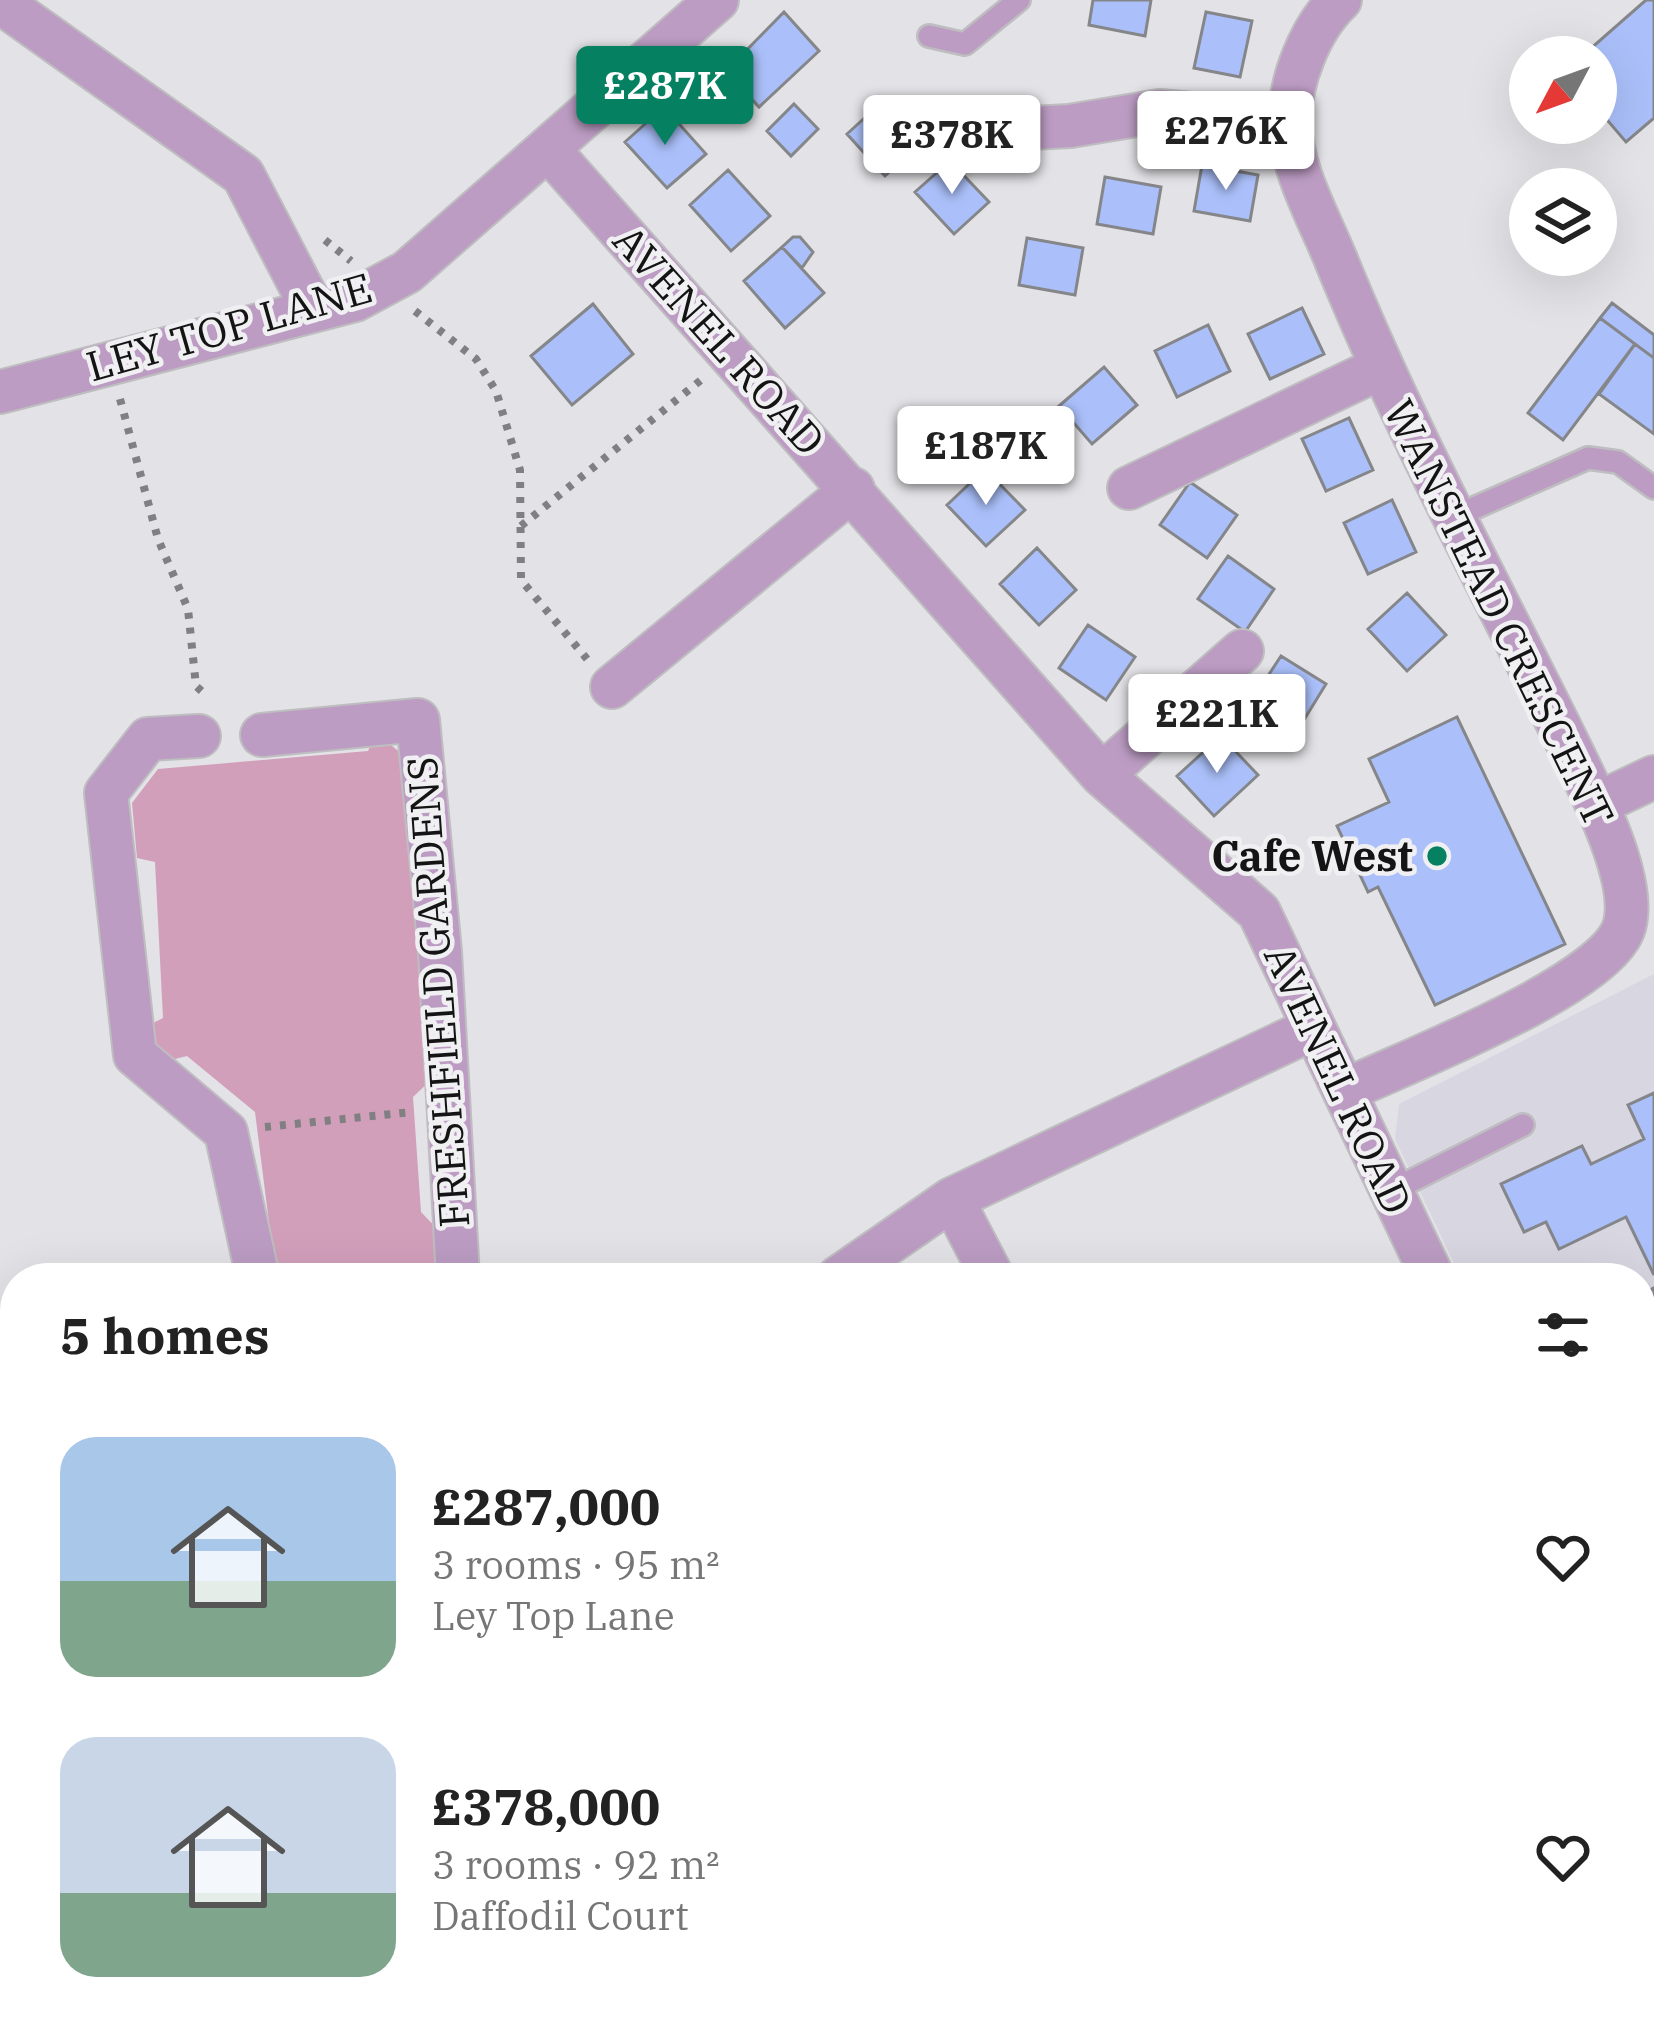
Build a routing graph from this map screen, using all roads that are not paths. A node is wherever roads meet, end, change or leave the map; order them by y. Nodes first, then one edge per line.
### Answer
1 (717, 0) edge
2 (1019, 0) edge
3 (1340, 0) edge
4 (0, 2) edge
5 (929, 36) dead end
6 (1290, 123) junction
7 (994, 130) dead end
8 (548, 149) junction
9 (313, 310) junction
10 (1380, 368) junction
11 (0, 392) edge
12 (1129, 488) dead end
13 (1654, 488) edge
14 (853, 490) junction
15 (1456, 516) junction
16 (1242, 652) dead end
17 (611, 687) road end
18 (206, 719) road end
19 (262, 735) dead end
20 (1102, 776) junction
21 (1654, 777) edge
22 (1597, 804) junction
23 (1314, 1028) junction
24 (1344, 1091) junction
25 (1523, 1125) dead end
26 (1391, 1191) junction
27 (952, 1199) junction
28 (256, 1263) edge
29 (457, 1263) edge
30 (860, 1263) edge
31 (985, 1263) edge
32 (1425, 1263) edge

1 - 8 street, LEY TOP LANE
2 - 5 lane
3 - 6 street, WANSTEAD CRESCENT
4 - 9 street
6 - 7 street
6 - 10 street, WANSTEAD CRESCENT
8 - 9 street, LEY TOP LANE
8 - 14 street, AVENEL ROAD
9 - 11 street, LEY TOP LANE
10 - 12 street
10 - 15 street, WANSTEAD CRESCENT
13 - 15 lane
14 - 17 street
14 - 20 street, AVENEL ROAD
15 - 22 street, WANSTEAD CRESCENT
16 - 20 street
18 - 28 street
19 - 29 street, FRESHFIELD GARDENS
20 - 23 street, AVENEL ROAD
21 - 22 street
22 - 24 street, WANSTEAD CRESCENT
23 - 24 street, AVENEL ROAD
23 - 27 street
24 - 26 street, AVENEL ROAD
25 - 26 lane
26 - 32 street, AVENEL ROAD
27 - 30 street
27 - 31 street

